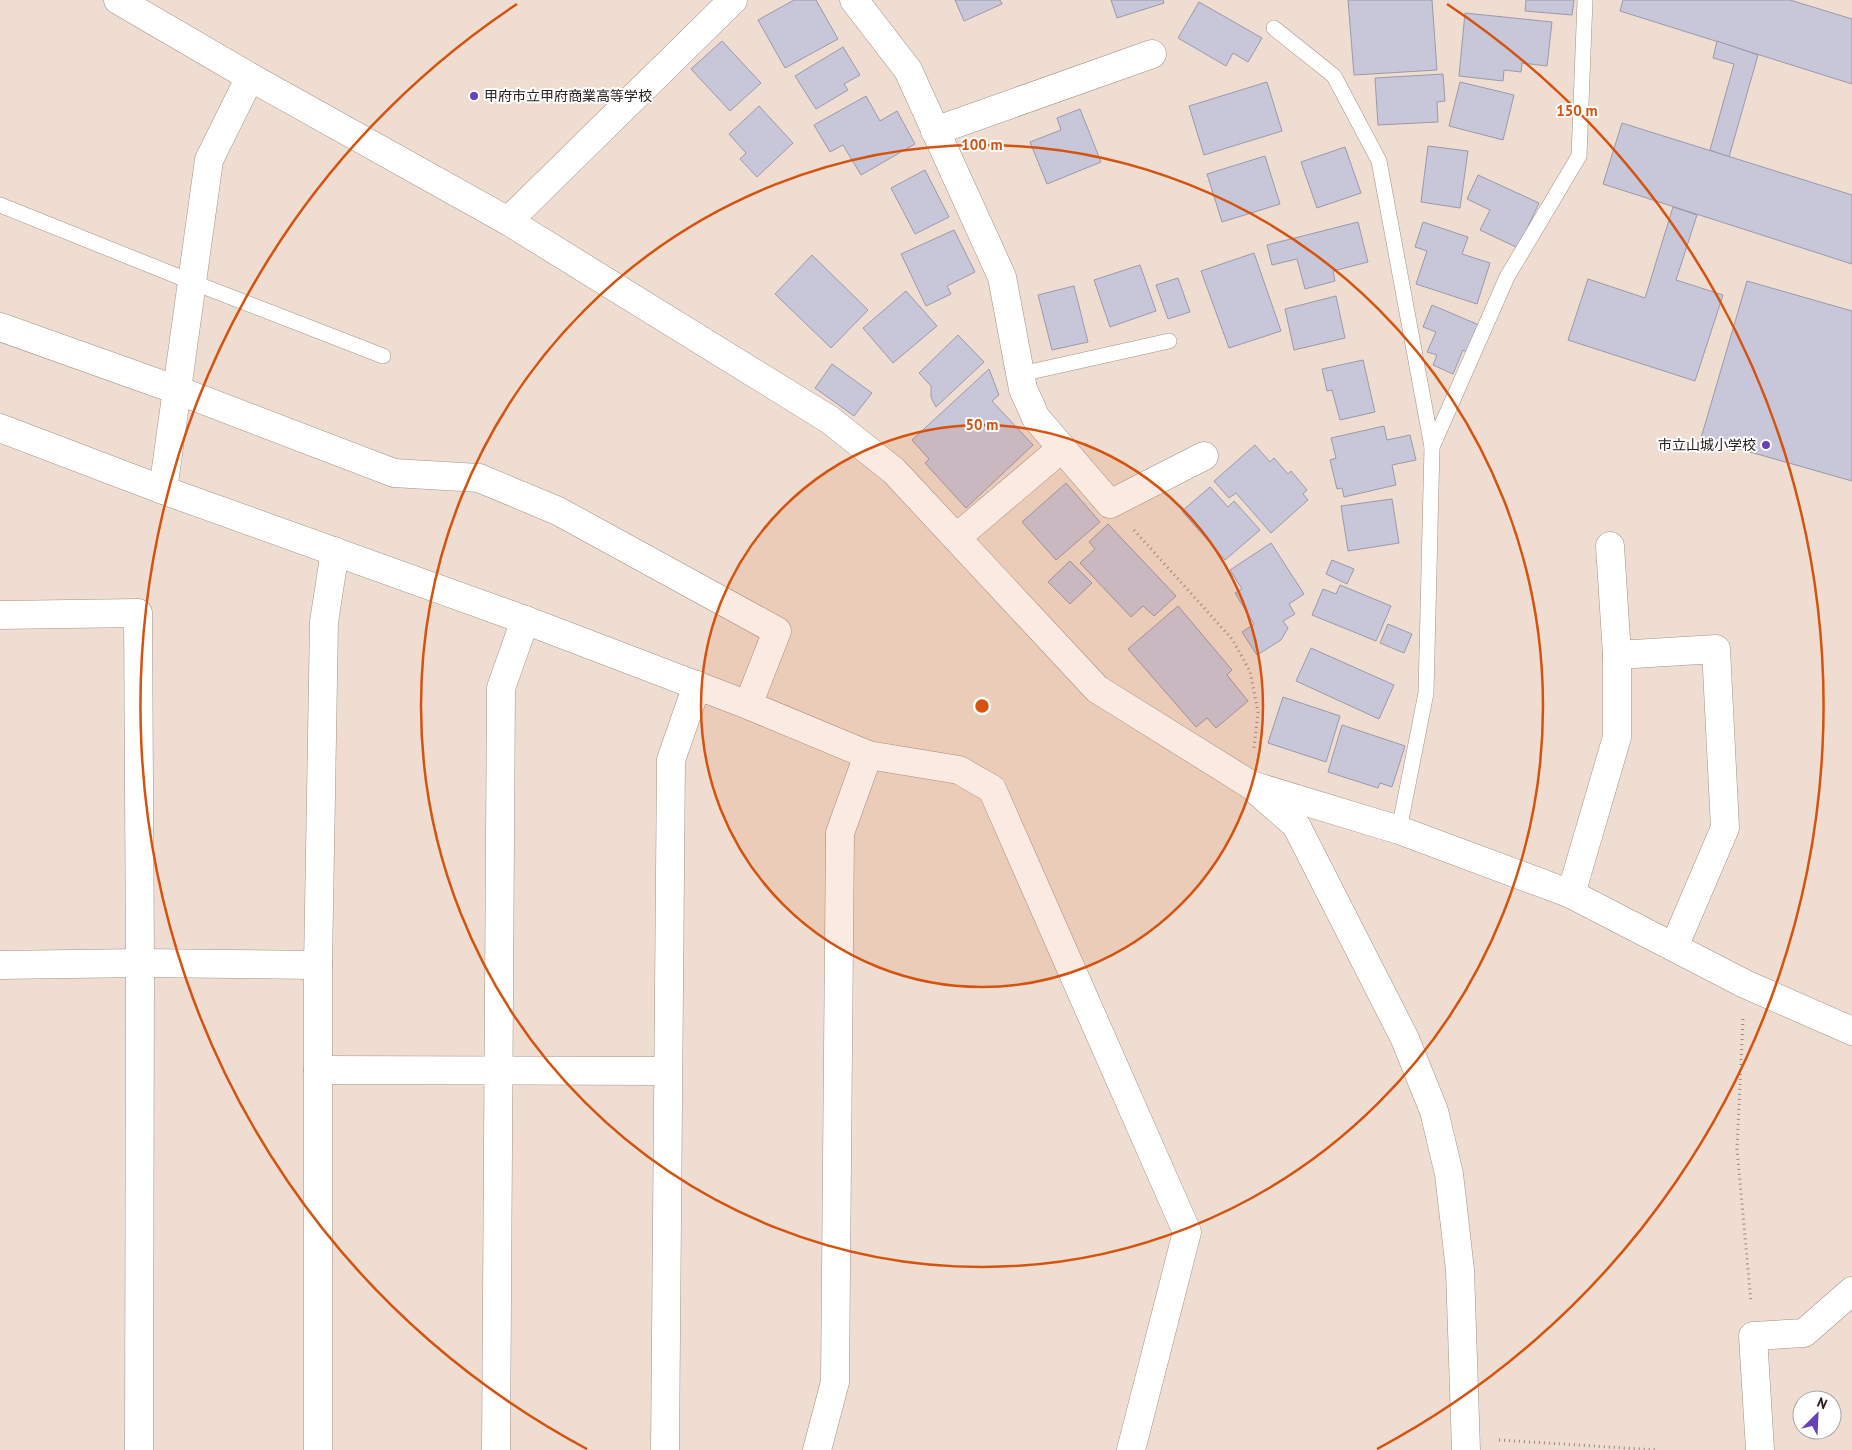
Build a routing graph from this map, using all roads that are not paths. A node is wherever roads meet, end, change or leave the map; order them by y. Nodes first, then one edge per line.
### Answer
1 (118, 0) edge
2 (733, 0) edge
3 (854, 0) edge
4 (1585, 0) edge
5 (1274, 28) dead end
6 (1152, 54) dead end
7 (250, 77) junction
8 (935, 131) junction
9 (0, 205) edge
10 (508, 221) junction
11 (192, 282) junction
12 (0, 328) edge
13 (1169, 341) dead end
14 (383, 356) dead end
15 (1020, 374) junction
16 (177, 390) junction
17 (0, 428) edge
18 (1432, 447) junction
19 (1062, 448) junction
20 (1204, 456) dead end
21 (163, 490) junction
22 (956, 538) junction
23 (1610, 546) dead end
24 (335, 551) junction
25 (0, 615) edge
26 (525, 620) junction
27 (1617, 655) junction
28 (697, 685) junction
29 (748, 705) junction
30 (868, 755) junction
31 (1251, 785) junction
32 (1399, 830) junction
33 (1570, 894) junction
34 (1674, 948) junction
35 (140, 963) junction
36 (0, 965) edge
37 (318, 965) junction
38 (1852, 1031) edge
39 (500, 1069) junction
40 (318, 1070) junction
41 (668, 1071) junction
42 (1852, 1291) edge
43 (1466, 1444) edge
44 (138, 1450) edge
45 (318, 1450) edge
46 (496, 1450) edge
47 (665, 1450) edge
48 (817, 1450) edge
49 (1131, 1450) edge
50 (1760, 1450) edge

1 - 7 street
2 - 10 street
3 - 8 street
4 - 18 lane
5 - 18 lane
6 - 8 street
7 - 10 street
7 - 11 street
8 - 15 street
9 - 11 lane
10 - 22 street
11 - 14 lane
11 - 16 street
12 - 16 street
13 - 15 lane
15 - 19 street
16 - 21 street
16 - 29 street
17 - 21 street
18 - 32 lane
19 - 20 street
19 - 22 street
21 - 24 street
22 - 31 street
23 - 27 street
24 - 26 street
24 - 37 street
25 - 35 street
26 - 28 street
26 - 39 street
27 - 33 street
27 - 34 street
28 - 29 street
28 - 41 street
29 - 30 street
30 - 48 street
30 - 49 street
31 - 32 street
31 - 43 street
32 - 33 street
33 - 34 street
34 - 38 street
35 - 36 street
35 - 37 street
35 - 44 street
37 - 40 street
39 - 40 street
39 - 41 street
39 - 46 street
40 - 45 street
41 - 47 street
42 - 50 street

